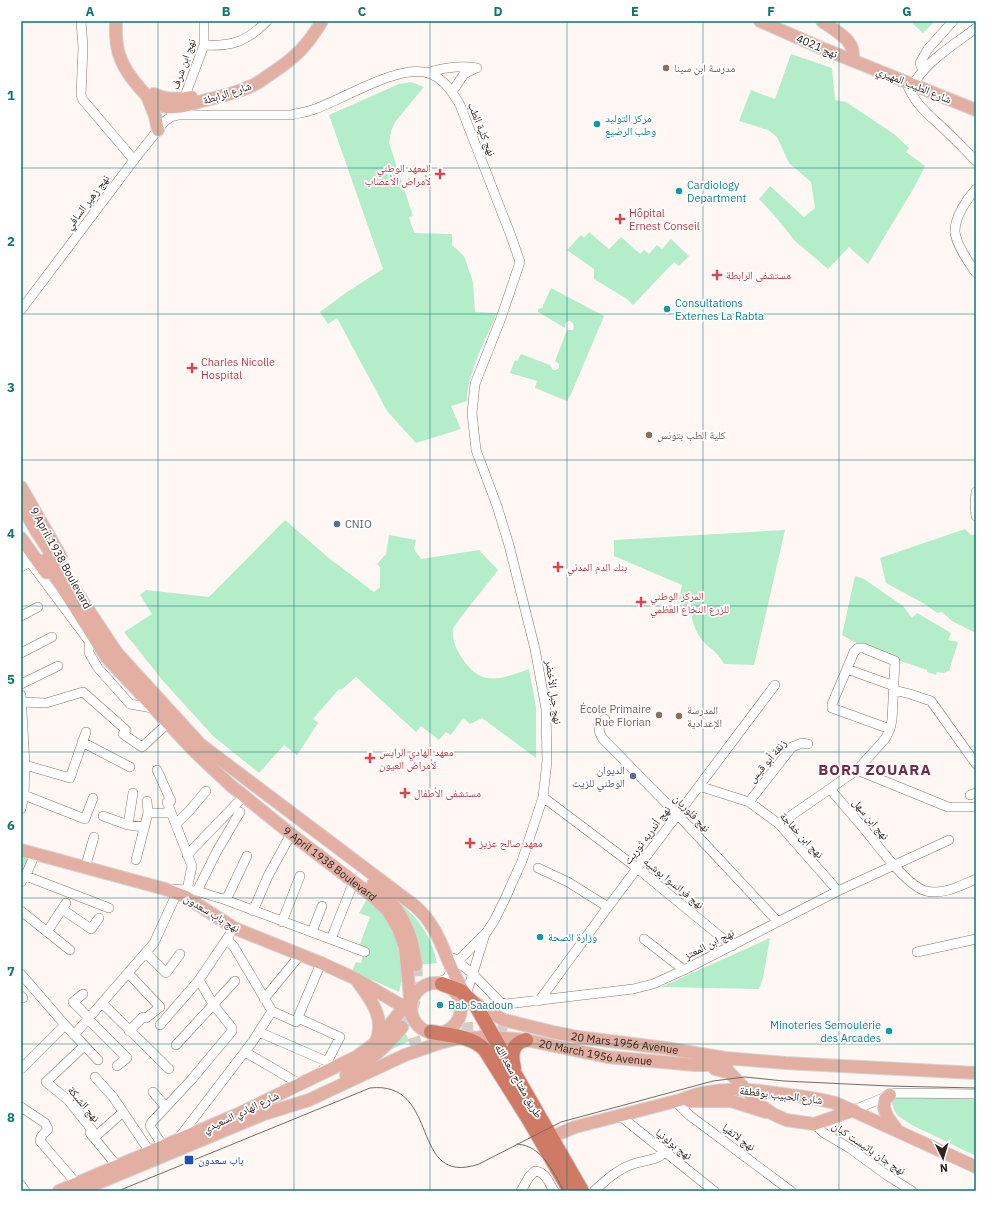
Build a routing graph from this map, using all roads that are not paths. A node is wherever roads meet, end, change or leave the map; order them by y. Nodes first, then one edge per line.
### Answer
1 (81, 21) edge
2 (116, 21) edge
3 (204, 21) edge
4 (267, 21) edge
5 (322, 21) edge
6 (760, 21) edge
7 (780, 21) edge
8 (822, 21) edge
9 (953, 21) edge
10 (976, 28) edge
11 (204, 45) junction
12 (853, 57) junction
13 (923, 69) junction
14 (428, 73) junction
15 (911, 81) junction
16 (136, 83) junction
17 (452, 92) junction
18 (147, 96) junction
19 (976, 105) edge
20 (181, 106) junction
21 (976, 110) edge
22 (158, 130) junction
23 (134, 160) junction
24 (976, 161) edge
25 (976, 189) edge
26 (976, 273) edge
27 (21, 310) edge
28 (476, 450) joint
29 (21, 487) edge
30 (976, 492) edge
31 (21, 505) edge
32 (976, 516) edge
33 (21, 520) edge
34 (21, 538) edge
35 (21, 550) edge
36 (30, 562) junction
37 (21, 567) edge
38 (38, 607) dead end
39 (21, 616) edge
40 (96, 632) junction
41 (52, 636) dead end
42 (21, 653) edge
43 (58, 666) dead end
44 (847, 669) junction
45 (21, 684) edge
46 (775, 685) dead end
47 (894, 688) junction
48 (21, 698) edge
49 (152, 708) junction
50 (605, 719) dead end
51 (167, 724) junction
52 (890, 729) junction
53 (22, 732) edge
54 (86, 732) dead end
55 (82, 742) junction
56 (808, 744) dead end
57 (197, 748) junction
58 (976, 764) edge
59 (25, 765) junction
60 (130, 767) dead end
61 (157, 770) dead end
62 (856, 770) junction
63 (23, 783) edge
64 (699, 786) junction
65 (830, 789) junction
66 (206, 791) dead end
67 (133, 793) dead end
68 (24, 795) junction
69 (244, 796) junction
70 (543, 797) junction
71 (93, 798) dead end
72 (147, 801) dead end
73 (749, 802) junction
74 (976, 807) edge
75 (21, 810) edge
76 (240, 812) dead end
77 (148, 813) junction
78 (171, 813) junction
79 (677, 814) junction
80 (103, 816) dead end
81 (176, 824) junction
82 (779, 824) junction
83 (128, 825) junction
84 (144, 827) junction
85 (291, 834) junction
86 (94, 837) dead end
87 (949, 840) dead end
88 (21, 850) edge
89 (35, 854) junction
90 (187, 855) junction
91 (246, 856) dead end
92 (136, 860) dead end
93 (894, 865) junction
94 (85, 868) junction
95 (538, 868) dead end
96 (637, 868) junction
97 (300, 876) dead end
98 (23, 879) edge
99 (976, 879) edge
100 (354, 881) junction
101 (176, 891) junction
102 (197, 891) junction
103 (838, 892) junction
104 (226, 900) junction
105 (322, 906) dead end
106 (608, 907) junction
107 (110, 908) dead end
108 (21, 911) edge
109 (253, 911) junction
110 (99, 918) dead end
111 (282, 922) junction
112 (778, 922) junction
113 (234, 928) junction
114 (47, 932) junction
115 (312, 932) junction
116 (486, 933) junction
117 (227, 939) junction
118 (331, 939) junction
119 (644, 939) dead end
120 (976, 939) edge
121 (732, 946) junction
122 (70, 950) dead end
123 (365, 952) dead end
124 (918, 952) dead end
125 (146, 953) junction
126 (180, 954) dead end
127 (300, 955) junction
128 (321, 963) junction
129 (414, 965) tunnel mouth
130 (455, 965) junction
131 (684, 970) junction
132 (128, 973) junction
133 (21, 974) edge
134 (473, 974) junction
135 (356, 979) junction
136 (199, 980) junction
137 (235, 981) dead end
138 (408, 981) joint
139 (439, 983) junction
140 (83, 994) dead end
141 (464, 996) junction
142 (264, 999) junction
143 (539, 1002) junction
144 (102, 1003) junction
145 (213, 1004) junction
146 (411, 1005) junction
147 (272, 1011) junction
148 (298, 1018) junction
149 (89, 1019) junction
150 (65, 1025) junction
151 (160, 1025) dead end
152 (507, 1030) tunnel mouth
153 (129, 1031) junction
154 (442, 1031) junction
155 (259, 1032) junction
156 (74, 1035) junction
157 (494, 1037) junction
158 (463, 1038) junction
159 (526, 1040) junction
160 (374, 1044) junction
161 (176, 1045) dead end
162 (410, 1045) tunnel mouth
163 (84, 1046) junction
164 (426, 1048) junction
165 (245, 1052) junction
166 (98, 1060) dead end
167 (328, 1062) junction
168 (695, 1065) junction
169 (728, 1065) junction
170 (117, 1066) dead end
171 (169, 1068) dead end
172 (713, 1068) junction
173 (21, 1069) edge
174 (976, 1073) edge
175 (321, 1074) junction
176 (515, 1074) junction
177 (95, 1077) dead end
178 (343, 1077) junction
179 (976, 1081) edge
180 (300, 1084) junction
181 (745, 1089) junction
182 (153, 1092) dead end
183 (713, 1092) junction
184 (976, 1094) edge
185 (890, 1095) junction
186 (814, 1098) junction
187 (677, 1101) junction
188 (165, 1106) junction
189 (22, 1110) edge
190 (854, 1110) junction
191 (123, 1112) junction
192 (238, 1114) junction
193 (264, 1114) junction
194 (773, 1114) junction
195 (619, 1115) junction
196 (832, 1118) junction
197 (814, 1124) junction
198 (901, 1133) junction
199 (94, 1138) junction
200 (552, 1139) junction
201 (177, 1140) junction
202 (163, 1146) junction
203 (150, 1152) junction
204 (665, 1152) junction
205 (551, 1159) junction
206 (117, 1166) junction
207 (976, 1167) edge
208 (21, 1185) edge
209 (78, 1187) edge
210 (25, 1191) edge
211 (59, 1191) edge
212 (521, 1191) edge
213 (554, 1191) edge
214 (570, 1191) edge
215 (582, 1191) edge
216 (594, 1191) edge
217 (714, 1191) edge
218 (791, 1191) edge
219 (910, 1191) edge

1 - 23 street
2 - 16 main road
3 - 11 street, نهج ابن شرف
4 - 11 street
5 - 20 main road, شارع الرابطة
6 - 12 main road, نهج 4021
7 - 12 main road, نهج 4021
8 - 12 main road
9 - 13 street
10 - 13 street
11 - 20 street, نهج ابن شرف
12 - 15 main road, شارع الطيب المهيري
13 - 15 street
14 - 17 street, نهج كلية الطب
14 - 17 street
14 - 20 street, نهج كلية الطب
15 - 19 main road, شارع الطيب المهيري
15 - 21 main road, شارع الطيب المهيري
15 - 24 street
16 - 18 main road
16 - 20 main road
17 - 28 street, نهج كلية الطب
18 - 20 main road
18 - 22 main road
20 - 22 street, نهج زهير السافي
22 - 23 street, نهج زهير السافي
23 - 27 street, نهج زهير السافي
25 - 26 street
28 - 70 street, نهج جبل الأخضر
29 - 40 main road, 9 April 1938 Boulevard
30 - 32 street
31 - 40 main road, 9 April 1938 Boulevard
33 - 40 main road, 9 April 1938 Boulevard
34 - 40 main road, 9 April 1938 Boulevard
35 - 36 street
36 - 37 street
36 - 49 street
38 - 39 street
40 - 49 main road, 9 April 1938 Boulevard
40 - 57 main road, 9 April 1938 Boulevard
41 - 42 street
43 - 45 street
44 - 47 street
44 - 47 street
44 - 52 street
46 - 64 street, نهج أندريه ثوريت
47 - 52 street
47 - 58 street
48 - 51 street
48 - 53 street
49 - 51 main road, 9 April 1938 Boulevard
50 - 79 street, نهج فلوريان
51 - 57 main road, 9 April 1938 Boulevard
52 - 62 street
53 - 59 street
54 - 55 street
55 - 59 street
55 - 60 street
56 - 73 street, زنقة أبو قيس
57 - 69 main road, 9 April 1938 Boulevard
57 - 129 main road, 9 April 1938 Boulevard
57 - 130 main road, 9 April 1938 Boulevard
59 - 63 street
61 - 78 street
62 - 65 street
62 - 74 street
63 - 68 street
64 - 73 street, نهج ابن خفاجة
64 - 79 street, نهج أندريه ثوريت
65 - 82 street
65 - 93 street, نهج ابن سهل
66 - 81 street
67 - 83 street
68 - 71 street
68 - 75 street
69 - 85 main road, 9 April 1938 Boulevard
69 - 90 street
70 - 96 street, نهج فرانسوا بوشيه
70 - 116 street, نهج جبل الأخضر
72 - 77 street
73 - 82 street, نهج ابن خفاجة
76 - 102 street
77 - 78 street
77 - 84 street
78 - 81 street
79 - 96 street, نهج أندريه ثوريت
79 - 112 street, نهج فلوريان
80 - 83 street
81 - 90 street
82 - 103 street, نهج ابن خفاجة
83 - 84 street
84 - 92 street
85 - 100 main road, 9 April 1938 Boulevard
85 - 109 street
86 - 94 street
87 - 93 street, نهج ابن المعتز
88 - 89 main road, نهج باب سعدون
89 - 94 main road, نهج باب سعدون
89 - 98 street
90 - 101 street
91 - 104 street
93 - 99 street, نهج ابن سهل
93 - 103 street, نهج ابن المعتز
94 - 101 main road, نهج باب سعدون
95 - 106 street
96 - 106 street, نهج أندريه ثوريت
96 - 121 street, نهج فرانسوا بوشيه
97 - 111 street
98 - 107 street
100 - 118 street
100 - 138 main road, 9 April 1938 Boulevard
101 - 102 street
101 - 113 main road, نهج باب سعدون
101 - 125 street
102 - 104 street
103 - 112 street, نهج ابن المعتز
104 - 109 street
105 - 115 street
106 - 143 street, نهج أندريه ثوريت
108 - 114 street
109 - 111 street
110 - 114 street
111 - 115 street
112 - 121 street, نهج ابن المعتز
113 - 117 street
113 - 127 main road, نهج باب سعدون
114 - 122 street
115 - 118 street
116 - 130 street, نهج جبل الأخضر
116 - 134 street, نهج جبل الأخضر
117 - 136 street
117 - 142 street
118 - 123 street
119 - 131 street
120 - 124 street
121 - 131 street, نهج ابن المعتز
125 - 126 street
125 - 132 street
127 - 128 main road, نهج باب سعدون
127 - 142 street
128 - 135 main road, نهج باب سعدون
128 - 148 street
130 - 134 street, نهج ابن المعتز
130 - 139 street, نهج جبل الأخضر
130 - 141 main road, 9 April 1938 Boulevard
131 - 143 street, نهج ابن المعتز
132 - 144 street
132 - 153 street
133 - 150 street
134 - 141 street, نهج جبل الأخضر
134 - 143 street, نهج ابن المعتز
135 - 146 main road, نهج باب سعدون
135 - 160 main road
136 - 145 street
136 - 151 street
137 - 145 street
138 - 146 main road, شارع الهادي السعيدي
139 - 141 highway
139 - 146 main road
140 - 149 street
141 - 154 main road
141 - 157 highway, طريق مفتاح سعد الله
141 - 174 main road, 20 Mars 1956 Avenue
142 - 147 street
144 - 149 street
144 - 153 street
145 - 161 street
145 - 188 street
146 - 154 main road
146 - 160 main road, شارع الهادي السعيدي
147 - 148 street
147 - 155 street
148 - 167 street
149 - 156 street
149 - 170 street
150 - 156 street
150 - 173 street
152 - 169 main road, 20 March 1956 Avenue
153 - 171 street
154 - 158 highway, طريق مفتاح سعد الله
154 - 164 main road, شارع الهادي السعيدي
155 - 165 street
155 - 167 street
156 - 163 street
157 - 158 main road, 20 March 1956 Avenue
157 - 159 main road, 20 March 1956 Avenue
157 - 176 highway, طريق مفتاح سعد الله
158 - 164 main road, شارع الهادي السعيدي
158 - 205 highway, طريق مفتاح سعد الله
159 - 168 main road, 20 March 1956 Avenue
159 - 176 highway
160 - 175 main road, شارع الهادي السعيدي
162 - 178 main road
163 - 166 street
163 - 199 street, نهج الشبكة
164 - 193 main road, شارع الهادي السعيدي
165 - 180 street
165 - 201 street
167 - 175 street
168 - 169 main road, 20 March 1956 Avenue
168 - 172 main road
169 - 179 main road, 20 March 1956 Avenue
172 - 181 main road
172 - 183 main road
175 - 180 main road, شارع الهادي السعيدي
176 - 200 highway, طريق مفتاح سعد الله
177 - 191 street
178 - 192 main road
178 - 193 main road
180 - 192 main road, شارع الهادي السعيدي
181 - 183 main road, شارع الحبيب بوقطفة
181 - 186 main road, شارع الحبيب بوقطفة
181 - 194 main road
182 - 188 street
183 - 187 main road, شارع الحبيب بوقطفة
184 - 185 street
185 - 190 street
185 - 198 main road
186 - 190 main road, شارع الحبيب بوقطفة
186 - 196 main road
187 - 194 main road
187 - 195 main road, شارع الحبيب بوقطفة
187 - 218 street, نهج لاتفيا
188 - 202 street
189 - 209 street
190 - 196 main road
190 - 198 main road, شارع الحبيب بوقطفة
191 - 199 street
191 - 203 street
192 - 201 main road, شارع الهادي السعيدي
193 - 209 main road, شارع الهادي السعيدي
194 - 197 main road
195 - 200 main road, شارع الحبيب بوقطفة
195 - 204 street, نهج بولونيا
196 - 197 main road
196 - 198 main road
197 - 219 street, نهج جان باتيست كبان
198 - 207 main road, شارع الحبيب بوقطفة
199 - 206 street, نهج الشبكة
200 - 205 main road
200 - 215 highway, طريق مفتاح سعد الله
201 - 202 main road, شارع الهادي السعيدي
202 - 203 main road, شارع الهادي السعيدي
203 - 206 main road, شارع الهادي السعيدي
204 - 216 street
204 - 217 street, نهج بولونيا
205 - 214 highway, طريق مفتاح سعد الله
206 - 209 main road, شارع الهادي السعيدي
208 - 210 street
209 - 211 main road, شارع الهادي السعيدي
212 - 213 street

